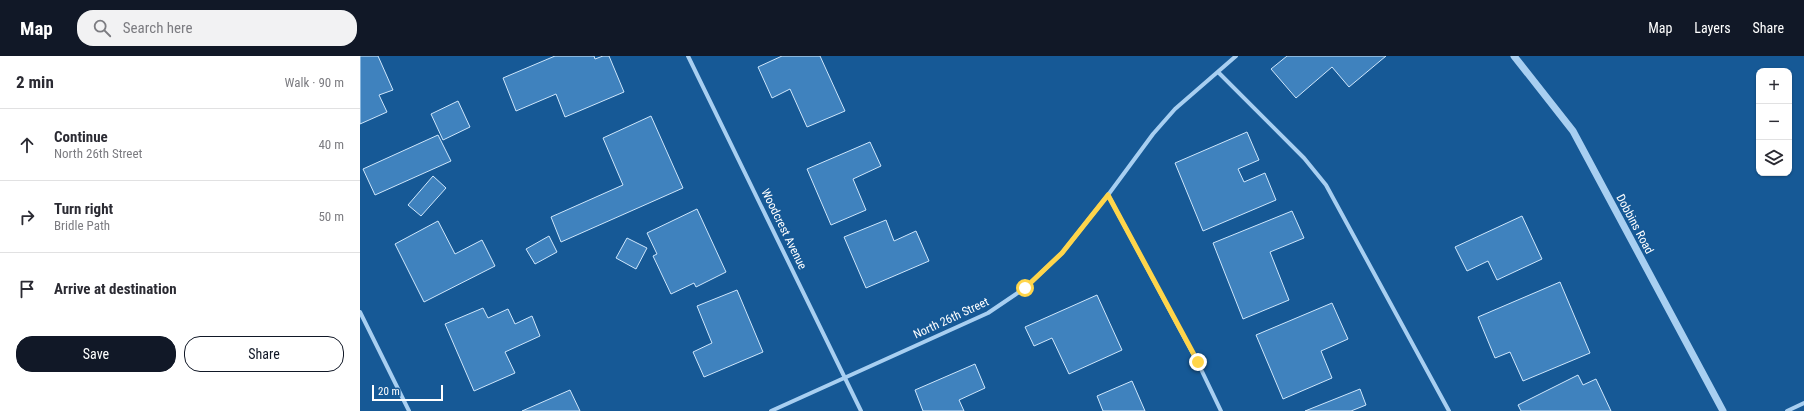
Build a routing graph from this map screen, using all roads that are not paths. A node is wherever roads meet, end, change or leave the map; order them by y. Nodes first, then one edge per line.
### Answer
1 (688, 56) edge
2 (1236, 56) edge
3 (1514, 56) edge
4 (1218, 72) junction
5 (1108, 195) junction
6 (360, 312) edge
7 (845, 378) junction
8 (1804, 403) edge
9 (409, 411) edge
10 (771, 411) edge
11 (860, 411) edge
12 (1221, 411) edge
13 (1449, 411) edge
14 (1723, 411) edge
15 (1787, 411) edge

1 - 7 street, Woodcrest Avenue
2 - 4 street, North 26th Street
3 - 14 street, Dobbins Road
4 - 5 street, North 26th Street
4 - 13 street
5 - 7 street, North 26th Street
5 - 12 street
6 - 9 street
7 - 10 street, North 26th Street
7 - 11 street, Woodcrest Avenue
8 - 15 street

